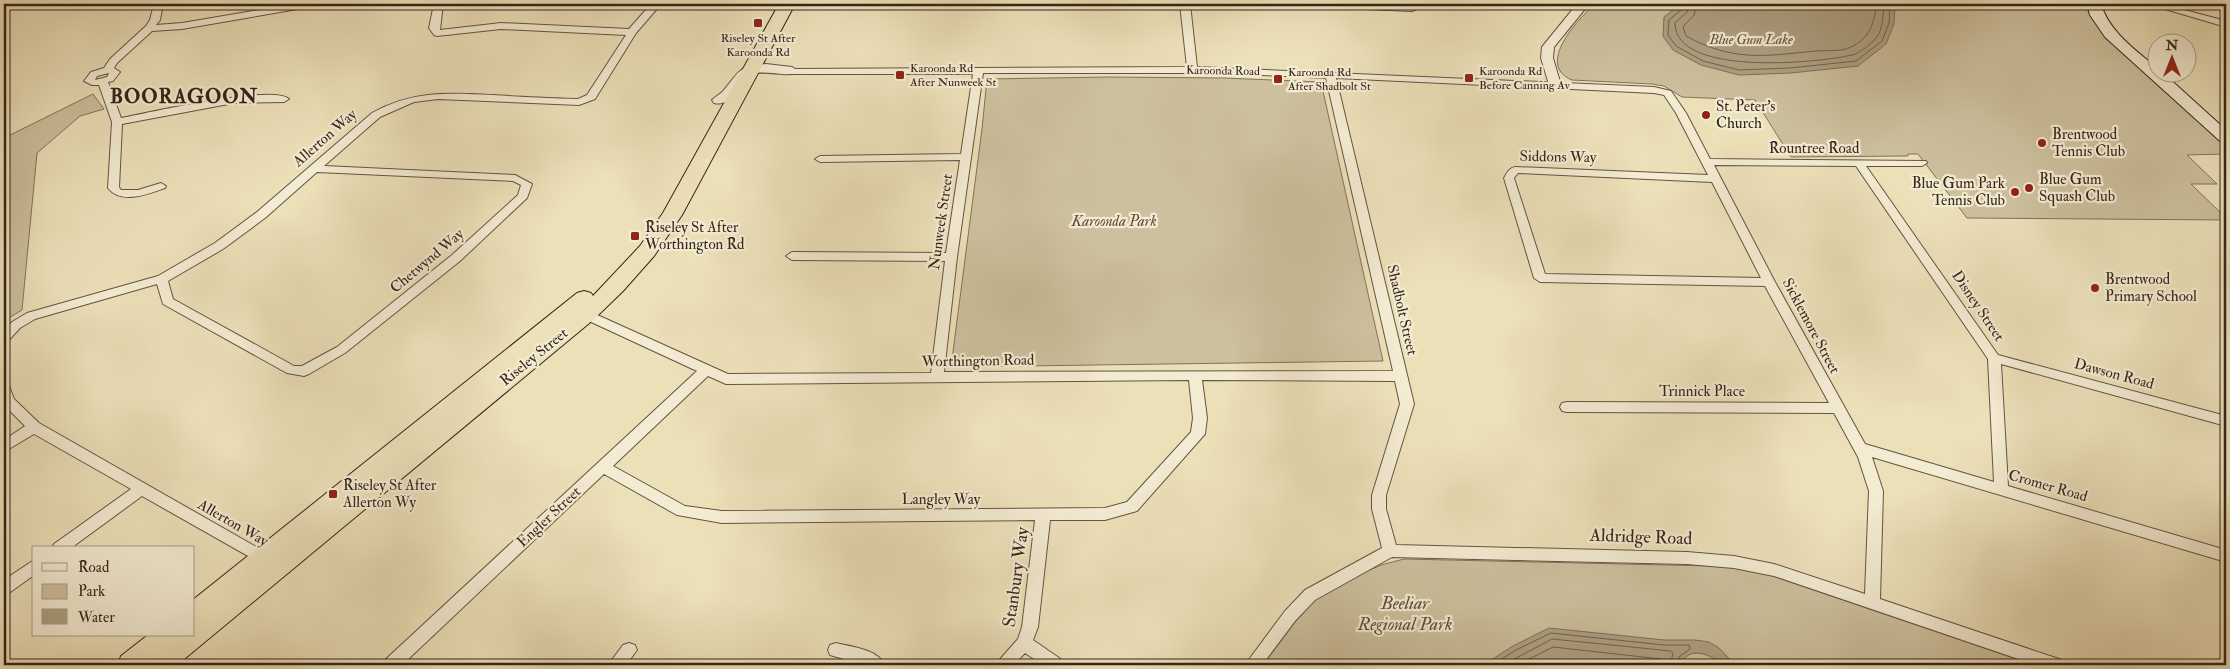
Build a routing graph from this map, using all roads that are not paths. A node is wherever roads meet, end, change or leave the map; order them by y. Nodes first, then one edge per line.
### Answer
1 (158, 4) edge
2 (309, 4) edge
3 (438, 4) edge
4 (656, 4) edge
5 (773, 4) edge
6 (787, 4) edge
7 (1185, 4) edge
8 (1321, 4) edge
9 (1422, 4) edge
10 (1583, 4) edge
11 (2094, 4) edge
12 (2101, 4) edge
13 (2153, 4) edge
14 (2226, 24) edge
15 (149, 28) junction
16 (632, 32) junction
17 (2148, 61) edge
18 (748, 64) junction
19 (108, 70) junction
20 (1192, 70) junction
21 (792, 72) joint
22 (978, 72) junction
23 (1330, 75) junction
24 (103, 81) junction
25 (2171, 82) edge
26 (1555, 85) junction
27 (1654, 90) joint
28 (284, 100) dead end
29 (117, 122) junction
30 (2226, 131) edge
31 (2226, 138) edge
32 (966, 158) junction
33 (820, 159) dead end
34 (1706, 162) junction
35 (1859, 163) junction
36 (1922, 163) dead end
37 (314, 169) junction
38 (1714, 179) junction
39 (161, 186) dead end
40 (792, 256) dead end
41 (951, 256) junction
42 (162, 279) junction
43 (1768, 282) junction
44 (578, 311) junction
45 (4, 338) edge
46 (1994, 358) junction
47 (707, 369) junction
48 (1194, 374) junction
49 (1401, 376) junction
50 (937, 378) junction
51 (4, 389) edge
52 (1567, 407) dead end
53 (1836, 408) junction
54 (2226, 421) edge
55 (34, 427) junction
56 (4, 447) edge
57 (1860, 448) junction
58 (603, 467) junction
59 (141, 489) junction
60 (2001, 490) junction
61 (1044, 515) junction
62 (62, 546) edge
63 (1390, 551) junction
64 (2226, 556) edge
65 (270, 562) junction
66 (32, 567) edge
67 (4, 588) edge
68 (1872, 602) junction
69 (195, 613) edge
70 (195, 634) edge
71 (167, 636) edge
72 (193, 636) edge
73 (1024, 643) junction
74 (629, 650) dead end
75 (836, 650) dead end
76 (131, 665) edge
77 (158, 665) edge
78 (391, 665) edge
79 (616, 665) edge
80 (877, 665) edge
81 (1003, 665) edge
82 (1056, 665) edge
83 (1253, 665) edge
84 (2056, 665) edge

1 - 15 street
2 - 15 street
3 - 16 street
4 - 16 street, Allerton Way
5 - 18 highway, Riseley Street
6 - 18 highway, Riseley Street
7 - 20 street
8 - 9 street
10 - 26 street
11 - 31 main road
12 - 17 main road
13 - 14 street
15 - 19 street
16 - 37 street, Allerton Way
18 - 21 street, Karoonda Road
18 - 44 highway, Riseley Street
18 - 44 highway, Riseley Street
19 - 24 street
19 - 24 street
20 - 22 street, Karoonda Road
20 - 23 street, Karoonda Road
21 - 22 street, Karoonda Road
22 - 32 street, Nunweek Street
23 - 26 street, Karoonda Road
23 - 49 street, Shadbolt Street
24 - 29 street
25 - 30 main road
26 - 27 street, Karoonda Road
27 - 34 street, Sicklemore Street
28 - 29 street
29 - 39 street
32 - 33 street
32 - 41 street, Nunweek Street
34 - 35 street, Rountree Road
34 - 38 street, Sicklemore Street
35 - 36 street, Rountree Road
35 - 46 street, Disney Street
37 - 42 street, Allerton Way
37 - 42 street, Chetwynd Way
38 - 43 street, Sicklemore Street
38 - 43 street, Siddons Way
40 - 41 street
41 - 50 street, Nunweek Street
42 - 45 street, Allerton Way
43 - 53 street, Sicklemore Street
44 - 47 street, Worthington Road
44 - 65 highway, Riseley Street
46 - 54 street, Dawson Road
46 - 60 street, Disney Street
47 - 50 street, Worthington Road
47 - 58 street, Engler Street
48 - 49 street, Worthington Road
48 - 50 street, Worthington Road
48 - 61 street, Langley Way
49 - 63 street, Shadbolt Street
51 - 55 street, Allerton Way
52 - 53 street, Trinnick Place
53 - 57 street, Sicklemore Street
55 - 56 street
55 - 59 street, Allerton Way
57 - 60 street, Cromer Road
57 - 68 street, Sicklemore Street
58 - 61 street, Langley Way
58 - 78 street, Engler Street
59 - 62 street
59 - 65 street, Allerton Way
60 - 64 street, Cromer Road
61 - 73 street, Stanbury Way
63 - 68 street, Aldridge Road
63 - 83 street
65 - 69 highway, Riseley Street
65 - 70 highway, Riseley Street
66 - 67 street
68 - 84 street, Aldridge Road
71 - 76 highway
72 - 77 highway, Riseley Street
73 - 81 street, Stanbury Way
73 - 82 street
74 - 79 street
75 - 80 street

